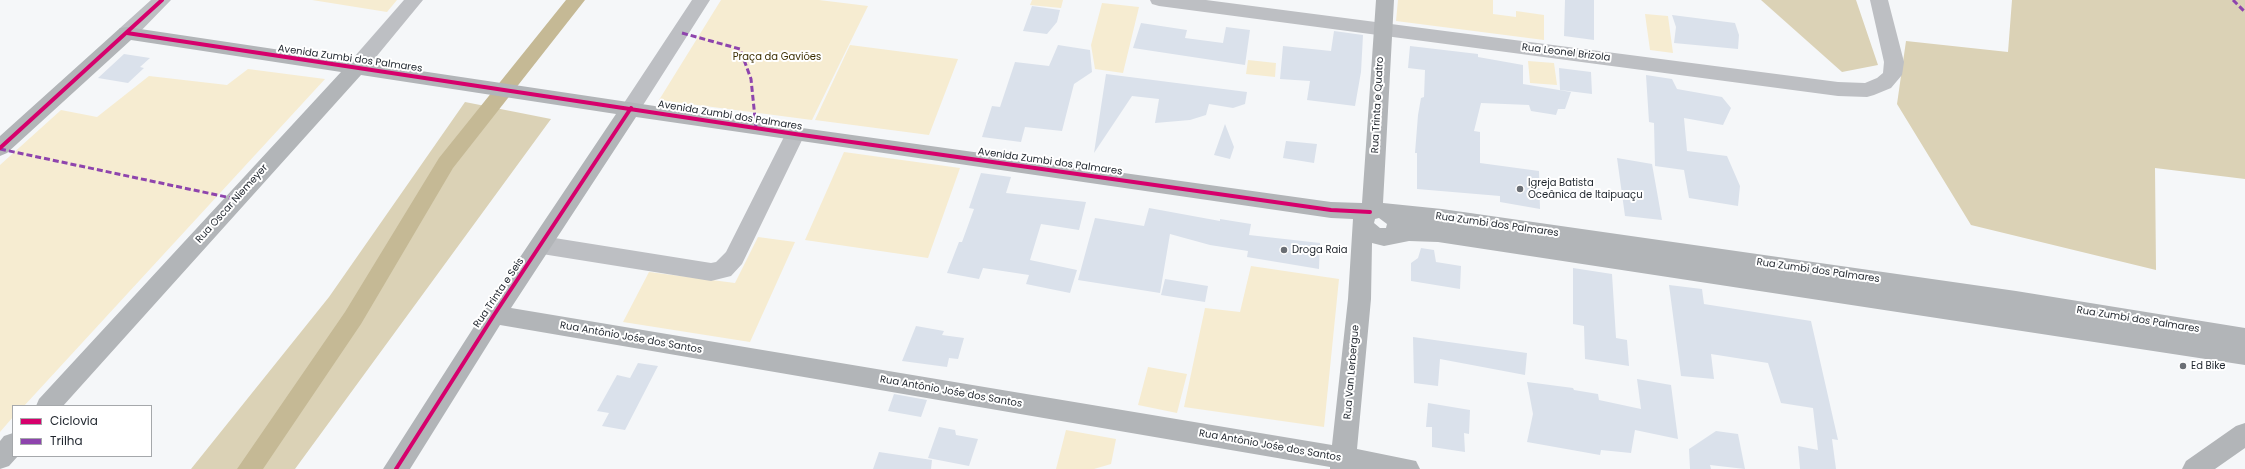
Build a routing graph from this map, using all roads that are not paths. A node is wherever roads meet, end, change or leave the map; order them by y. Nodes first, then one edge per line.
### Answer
1 (162, 0) edge
2 (414, 0) edge
3 (701, 0) edge
4 (1159, 0) edge
5 (1385, 0) edge
6 (1879, 0) edge
7 (1383, 30) junction
8 (127, 33) junction
9 (355, 69) junction
10 (632, 108) junction
11 (794, 134) junction
12 (0, 148) edge
13 (1371, 217) junction
14 (1392, 235) junction
15 (542, 244) junction
16 (1362, 275) junction
17 (494, 315) junction
18 (2245, 338) edge
19 (2245, 355) edge
20 (49, 405) edge
21 (2245, 434) edge
22 (12, 445) edge
23 (0, 458) edge
24 (1344, 464) edge
25 (396, 469) edge
26 (1407, 469) edge
27 (2195, 469) edge

1 - 8 street
2 - 9 street, Rua Oscar Niemeyer
3 - 10 street
4 - 7 street, Rua Leonel Brizola
5 - 7 street, Rua Trinta e Quatro
6 - 7 street, Rua Leonel Brizola
7 - 13 street, Rua Trinta e Quatro
8 - 9 street, Avenida Zumbi dos Palmares
8 - 12 street
9 - 10 street, Avenida Zumbi dos Palmares
9 - 20 street, Rua Oscar Niemeyer
10 - 11 street, Avenida Zumbi dos Palmares
10 - 15 street, Rua Trinta e Seis
11 - 13 street, Avenida Zumbi dos Palmares
11 - 15 street
13 - 14 street, Rua Zumbi dos Palmares
13 - 14 street
13 - 16 street, Rua Van Lerbergue
13 - 18 street, Rua Zumbi dos Palmares
14 - 16 street, Rua Van Lerbergue
14 - 19 street, Rua Zumbi dos Palmares
15 - 17 street, Rua Trinta e Seis
16 - 24 street, Rua Van Lerbergue
17 - 24 street, Rua Antônio Jośe dos Santos
17 - 25 street, Rua Trinta e Seis
21 - 27 street
22 - 23 street
24 - 26 street, Rua Antônio Jośe dos Santos

